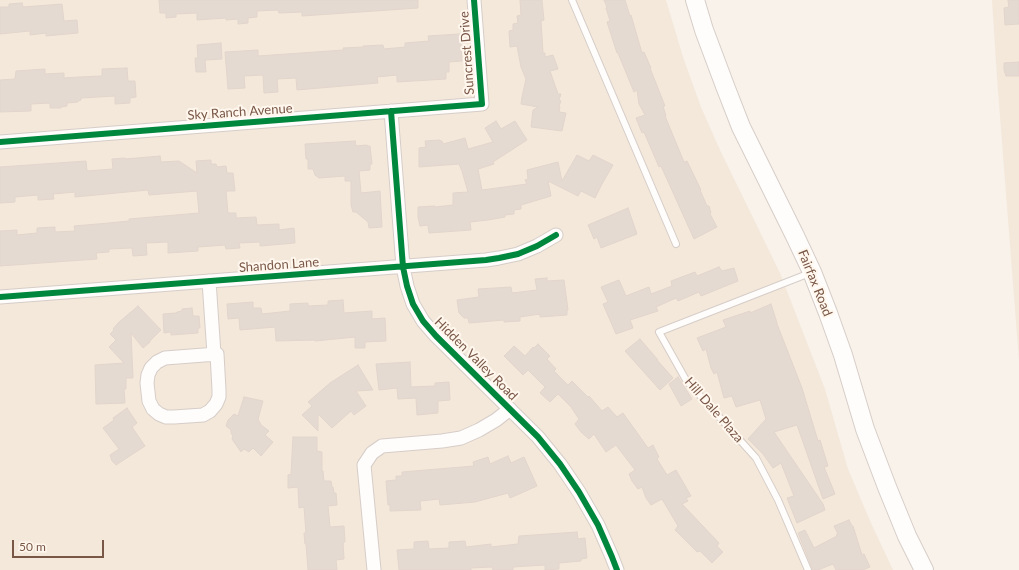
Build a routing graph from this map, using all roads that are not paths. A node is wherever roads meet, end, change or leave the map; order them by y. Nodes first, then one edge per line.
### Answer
1 (474, 0) edge
2 (572, 0) edge
3 (696, 0) edge
4 (482, 104) joint
5 (391, 111) junction
6 (0, 142) edge
7 (556, 235) dead end
8 (676, 244) dead end
9 (403, 267) junction
10 (812, 272) junction
11 (209, 281) junction
12 (0, 297) edge
13 (214, 354) junction
14 (510, 409) junction
15 (374, 570) edge
16 (617, 570) edge
17 (808, 570) edge
18 (924, 570) edge

1 - 4 street, Suncrest Drive
2 - 8 lane
3 - 10 main road, Fairfax Road
4 - 5 street, Sky Ranch Avenue
5 - 6 street, Sky Ranch Avenue
5 - 9 street, Hidden Valley Road
7 - 9 street, Shandon Lane
9 - 11 street, Shandon Lane
9 - 14 street, Hidden Valley Road
10 - 17 lane, Hill Dale Plaza
10 - 18 main road, Fairfax Road
11 - 12 street, Shandon Lane
11 - 13 street
13 - 13 street
14 - 15 street
14 - 16 street, Hidden Valley Road

